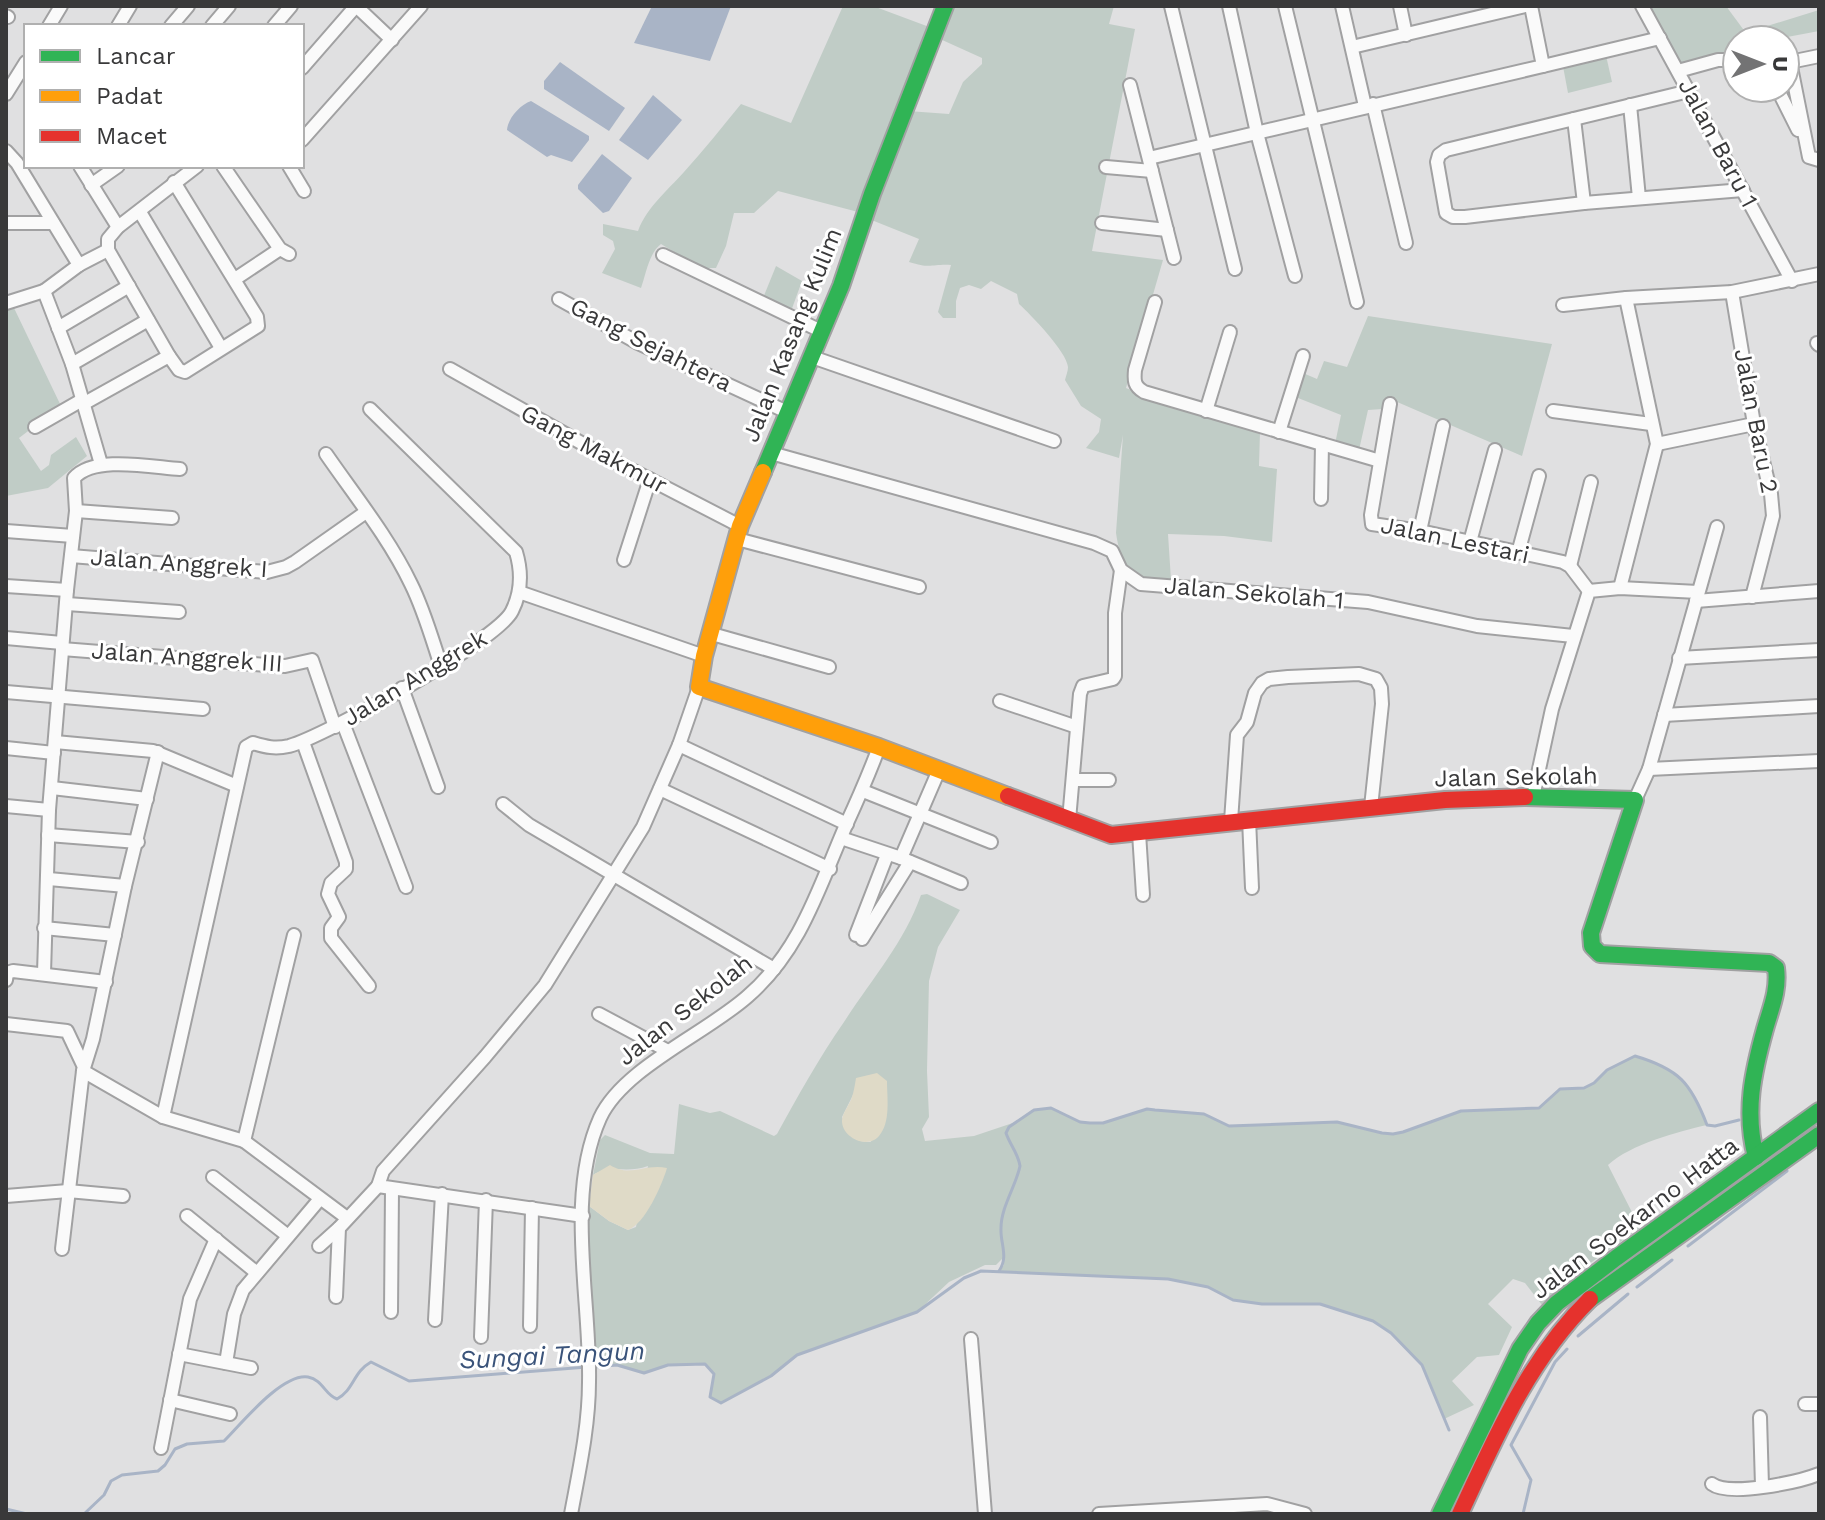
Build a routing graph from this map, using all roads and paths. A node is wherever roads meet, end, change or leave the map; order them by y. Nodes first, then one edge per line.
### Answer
1 (61, 6) edge
2 (130, 6) edge
3 (188, 6) edge
4 (229, 6) edge
5 (291, 6) edge
6 (356, 6) edge
7 (421, 6) edge
8 (945, 6) edge
9 (1171, 6) edge
10 (1229, 6) edge
11 (1285, 6) edge
12 (1342, 6) edge
13 (1400, 6) edge
14 (1458, 6) edge
15 (1528, 6) edge
16 (1642, 6) edge
17 (1461, 22) junction
18 (50, 24) edge
19 (119, 24) edge
20 (173, 24) edge
21 (214, 24) edge
22 (276, 24) edge
23 (1406, 35) junction
24 (1660, 38) junction
25 (392, 40) junction
26 (1352, 47) junction
27 (1721, 60) edge
28 (24, 65) edge
29 (304, 66) edge
30 (1543, 66) junction
31 (1678, 71) junction
32 (1130, 85) dead end
33 (1689, 91) junction
34 (6, 94) edge
35 (1785, 104) edge
36 (1797, 104) edge
37 (1369, 105) junction
38 (1630, 105) junction
39 (1311, 119) junction
40 (1574, 119) junction
41 (1257, 133) junction
42 (304, 138) edge
43 (1805, 143) junction
44 (1205, 146) junction
45 (6, 151) edge
46 (1819, 160) edge
47 (1151, 164) junction
48 (1106, 167) dead end
49 (81, 168) edge
50 (115, 168) edge
51 (194, 168) edge
52 (224, 168) edge
53 (290, 168) edge
54 (174, 182) junction
55 (91, 185) junction
56 (1743, 190) junction
57 (304, 191) dead end
58 (1639, 198) junction
59 (1584, 203) junction
60 (140, 212) junction
61 (6, 223) edge
62 (53, 223) junction
63 (1102, 223) dead end
64 (118, 227) junction
65 (1167, 230) junction
66 (1406, 243) dead end
67 (108, 250) junction
68 (663, 255) dead end
69 (1174, 258) dead end
70 (79, 265) junction
71 (1235, 269) dead end
72 (1819, 274) edge
73 (1295, 276) dead end
74 (235, 279) junction
75 (1792, 281) junction
76 (129, 286) junction
77 (44, 291) junction
78 (1732, 292) junction
79 (1626, 298) junction
80 (559, 299) dead end
81 (1155, 302) dead end
82 (1357, 302) dead end
83 (6, 303) edge
84 (1563, 305) dead end
85 (148, 320) junction
86 (58, 328) junction
87 (821, 331) junction
88 (1230, 332) dead end
89 (221, 348) junction
90 (169, 356) junction
91 (1303, 356) dead end
92 (812, 357) junction
93 (72, 364) junction
94 (450, 369) dead end
95 (83, 402) junction
96 (1390, 404) dead end
97 (370, 409) dead end
98 (1206, 411) junction
99 (1553, 411) dead end
100 (787, 412) junction
101 (1651, 424) junction
102 (1754, 424) junction
103 (1443, 426) dead end
104 (35, 427) dead end
105 (1279, 432) junction
106 (1054, 441) dead end
107 (1322, 444) junction
108 (1657, 444) junction
109 (1495, 450) dead end
110 (98, 453) junction
111 (771, 453) junction
112 (326, 454) dead end
113 (1380, 461) junction
114 (180, 469) dead end
115 (1539, 476) dead end
116 (650, 479) junction
117 (1591, 482) dead end
118 (1321, 499) dead end
119 (76, 511) junction
120 (366, 512) junction
121 (172, 518) dead end
122 (1717, 527) dead end
123 (6, 531) edge
124 (1420, 531) junction
125 (738, 533) junction
126 (73, 536) junction
127 (1470, 542) junction
128 (1518, 553) junction
129 (71, 556) junction
130 (624, 560) dead end
131 (1570, 566) junction
132 (1121, 570) junction
133 (6, 586) edge
134 (919, 587) dead end
135 (1620, 588) junction
136 (67, 590) junction
137 (1589, 591) junction
138 (1819, 591) edge
139 (519, 592) junction
140 (1697, 596) junction
141 (1752, 597) junction
142 (67, 604) junction
143 (179, 612) dead end
144 (712, 634) junction
145 (1573, 636) junction
146 (6, 638) edge
147 (62, 646) junction
148 (1819, 650) edge
149 (704, 656) junction
150 (1679, 658) junction
151 (441, 666) junction
152 (829, 667) dead end
153 (699, 687) junction
154 (402, 688) junction
155 (6, 692) edge
156 (58, 696) junction
157 (1000, 701) dead end
158 (1819, 706) edge
159 (203, 709) dead end
160 (1664, 715) junction
161 (339, 725) junction
162 (1077, 727) junction
163 (303, 742) junction
164 (679, 745) junction
165 (879, 747) junction
166 (6, 748) edge
167 (55, 748) junction
168 (158, 752) junction
169 (1819, 761) edge
170 (1649, 769) junction
171 (939, 770) junction
172 (1073, 780) junction
173 (1109, 780) dead end
174 (237, 786) junction
175 (438, 787) dead end
176 (52, 788) junction
177 (660, 789) junction
178 (863, 791) junction
179 (1533, 797) junction
180 (147, 799) junction
181 (1635, 800) junction
182 (503, 804) dead end
183 (6, 806) edge
184 (1371, 807) junction
185 (49, 810) junction
186 (920, 815) junction
187 (1249, 819) junction
188 (1069, 820) junction
189 (1231, 821) junction
190 (847, 824) junction
191 (1139, 833) junction
192 (48, 835) junction
193 (841, 838) junction
194 (138, 842) junction
195 (991, 842) dead end
196 (887, 855) junction
197 (906, 860) junction
198 (830, 869) junction
199 (613, 874) junction
200 (49, 879) junction
201 (961, 883) dead end
202 (125, 886) junction
203 (406, 887) dead end
204 (1252, 888) dead end
205 (1143, 895) dead end
206 (44, 928) junction
207 (115, 935) junction
208 (294, 935) dead end
209 (774, 969) junction
210 (44, 973) junction
211 (9, 976) edge
212 (106, 982) junction
213 (369, 986) dead end
214 (599, 1014) dead end
215 (6, 1024) edge
216 (668, 1051) junction
217 (84, 1069) junction
218 (1819, 1111) edge
219 (163, 1117) junction
220 (1819, 1135) edge
221 (1780, 1140) junction
222 (244, 1141) junction
223 (1756, 1157) junction
224 (1789, 1157) junction
225 (213, 1177) dead end
226 (378, 1186) junction
227 (392, 1189) junction
228 (68, 1191) junction
229 (442, 1194) junction
230 (6, 1196) edge
231 (123, 1196) dead end
232 (319, 1200) junction
233 (486, 1200) junction
234 (532, 1208) junction
235 (187, 1216) dead end
236 (583, 1216) junction
237 (343, 1223) junction
238 (288, 1236) junction
239 (216, 1239) junction
240 (319, 1246) dead end
241 (62, 1249) dead end
242 (257, 1273) junction
243 (336, 1297) dead end
244 (391, 1312) dead end
245 (435, 1320) dead end
246 (530, 1326) dead end
247 (481, 1337) dead end
248 (971, 1339) dead end
249 (179, 1354) junction
250 (226, 1363) junction
251 (251, 1368) dead end
252 (170, 1400) junction
253 (1805, 1404) dead end
254 (1819, 1404) edge
255 (230, 1414) dead end
256 (1760, 1417) dead end
257 (161, 1448) dead end
258 (1819, 1474) edge
259 (1712, 1484) dead end
260 (1762, 1486) junction
261 (1275, 1509) edge
262 (571, 1514) edge
263 (985, 1514) edge
264 (1099, 1514) edge
265 (1305, 1514) edge
266 (1440, 1514) edge
267 (1460, 1514) edge

1 - 18 street
2 - 19 street
3 - 20 street
4 - 21 street
5 - 22 street
6 - 25 street
6 - 29 street
7 - 25 street
8 - 87 street, Jalan Kasang Kulim
9 - 44 street
10 - 41 street
11 - 39 street
12 - 26 street
13 - 23 street
14 - 17 street
15 - 17 street
15 - 30 street
16 - 24 street, Jalan Baru 1
17 - 23 street
23 - 26 street
24 - 30 street
24 - 31 street, Jalan Baru 1
25 - 42 street
26 - 37 street
27 - 31 street
28 - 34 street
30 - 37 street
31 - 33 street, Jalan Baru 1
32 - 47 street
33 - 38 street
33 - 56 street, Jalan Baru 1
35 - 43 street
36 - 43 street
37 - 39 street
37 - 66 street
38 - 40 street
38 - 58 street
39 - 41 street
39 - 82 street
40 - 59 street
40 - 59 street
41 - 44 street
41 - 73 street
43 - 46 street
44 - 47 street
44 - 71 street
45 - 62 street
47 - 48 street
47 - 65 street
49 - 55 street
50 - 55 street
51 - 54 street
52 - 74 street
53 - 57 street
54 - 60 street
54 - 74 street
55 - 64 street
56 - 58 street
56 - 75 street, Jalan Baru 1
58 - 59 street
60 - 64 street
60 - 89 street
61 - 62 street
62 - 70 street
63 - 65 street
64 - 67 street
65 - 69 street
67 - 70 street
67 - 76 street
68 - 87 street
70 - 77 street
72 - 75 street
74 - 89 street
75 - 78 street
76 - 85 street
76 - 86 street
77 - 83 street
77 - 86 street
78 - 79 street
78 - 102 street, Jalan Baru 2
79 - 84 street
79 - 101 street
80 - 100 street, Gang Sejahtera
81 - 98 street
85 - 90 street
85 - 93 street
86 - 93 street
87 - 92 street, Jalan Kasang Kulim
88 - 98 street
89 - 90 street
90 - 95 street
91 - 105 street
92 - 100 street, Jalan Kasang Kulim
92 - 106 street
93 - 95 street
94 - 116 street, Gang Makmur
95 - 104 street
95 - 110 street
96 - 113 street
97 - 139 street
98 - 105 street
99 - 101 street
100 - 111 street, Jalan Kasang Kulim
101 - 108 street
102 - 108 street
102 - 141 street, Jalan Baru 2
103 - 124 street
105 - 107 street
107 - 113 street
107 - 118 street
108 - 135 street
109 - 127 street
110 - 114 street
110 - 119 street
111 - 125 street, Jalan Kasang Kulim
111 - 132 street, Jalan Sekolah 1
112 - 120 street
113 - 124 street, Jalan Lestari
115 - 128 street
116 - 125 street, Gang Makmur
116 - 130 street
117 - 131 street
119 - 121 street
119 - 126 street
120 - 129 street, Jalan Anggrek I
120 - 151 street
122 - 140 street
123 - 126 street, Jalan Anggrek I
124 - 127 street, Jalan Lestari
125 - 134 street, Gang Makmur
125 - 144 street, Jalan Kasang Kulim
126 - 129 street
127 - 128 street, Jalan Lestari
128 - 131 street, Jalan Lestari
129 - 136 street
131 - 137 street
132 - 145 street, Jalan Sekolah 1
132 - 162 street
133 - 136 street
135 - 137 street
135 - 140 street
136 - 142 street
137 - 145 street
138 - 141 street
139 - 149 street
139 - 151 street, Jalan Anggrek
140 - 141 street
140 - 150 street
142 - 143 street
142 - 147 street
144 - 149 street, Jalan Kasang Kulim
144 - 152 street
145 - 179 street
146 - 147 street, Jalan Anggrek III
147 - 156 street
147 - 161 street, Jalan Anggrek III
148 - 150 street
149 - 153 street, Jalan Kasang Kulim
150 - 160 street
151 - 154 street, Jalan Anggrek
153 - 164 street
153 - 165 street, Jalan Sekolah
154 - 161 street, Jalan Anggrek
154 - 175 street
155 - 156 street
156 - 159 street
156 - 167 street
157 - 162 street
158 - 160 street
160 - 170 street
161 - 163 street, Jalan Anggrek
161 - 203 street
162 - 172 street
163 - 174 street, Jalan Anggrek
163 - 213 street
164 - 177 street
164 - 190 street
165 - 171 street, Jalan Sekolah
165 - 178 street, Jalan Sekolah
166 - 167 street
167 - 168 street
167 - 176 street
168 - 174 street
168 - 180 street
169 - 170 street
170 - 181 street
171 - 186 street
171 - 188 street, Jalan Sekolah
172 - 173 street
172 - 188 street
174 - 219 street
176 - 180 street
176 - 185 street
177 - 198 street
177 - 199 street
178 - 186 street
178 - 190 street, Jalan Sekolah
179 - 181 street, Jalan Sekolah
179 - 184 street, Jalan Sekolah
180 - 194 street
181 - 223 street
182 - 199 street
183 - 185 street
184 - 187 street, Jalan Sekolah
184 - 189 street
185 - 192 street
186 - 195 street
186 - 197 street
187 - 189 street, Jalan Sekolah
187 - 204 street
188 - 191 street, Jalan Sekolah
189 - 191 street, Jalan Sekolah
190 - 193 street, Jalan Sekolah
191 - 205 street
192 - 194 street
192 - 200 street
193 - 196 street
193 - 198 street, Jalan Sekolah
194 - 202 street
196 - 197 street
196 - 197 street
197 - 201 street
198 - 209 street, Jalan Sekolah
199 - 209 street
199 - 226 street
200 - 202 street
200 - 206 street
202 - 207 street
206 - 207 street
206 - 210 street
207 - 212 street
208 - 222 street
209 - 216 street, Jalan Sekolah
210 - 211 street
210 - 212 street
212 - 217 street
214 - 216 street
215 - 217 street
216 - 236 street, Jalan Sekolah
217 - 219 street
217 - 228 street
218 - 221 street, Jalan Soekarno Hatta
219 - 222 street
220 - 224 street, Jalan Soekarno Hatta
221 - 223 street, Jalan Soekarno Hatta
221 - 224 street
222 - 232 street
223 - 266 street, Jalan Soekarno Hatta
224 - 267 street, Jalan Soekarno Hatta
225 - 238 street
226 - 227 street
226 - 237 street
227 - 229 street
227 - 244 street
228 - 230 street
228 - 231 street
228 - 241 street
229 - 233 street
229 - 245 street
232 - 237 street
232 - 238 street
233 - 234 street
233 - 247 street
234 - 236 street
234 - 246 street
235 - 239 street
236 - 262 street, Jalan Sekolah
237 - 240 street
237 - 243 street
238 - 242 street
239 - 242 street
239 - 249 street
242 - 250 street
248 - 263 street
249 - 250 street
249 - 252 street
250 - 251 street
252 - 255 street
252 - 257 street
253 - 254 street
256 - 260 street
258 - 260 street
259 - 260 street
261 - 264 street
261 - 265 street

